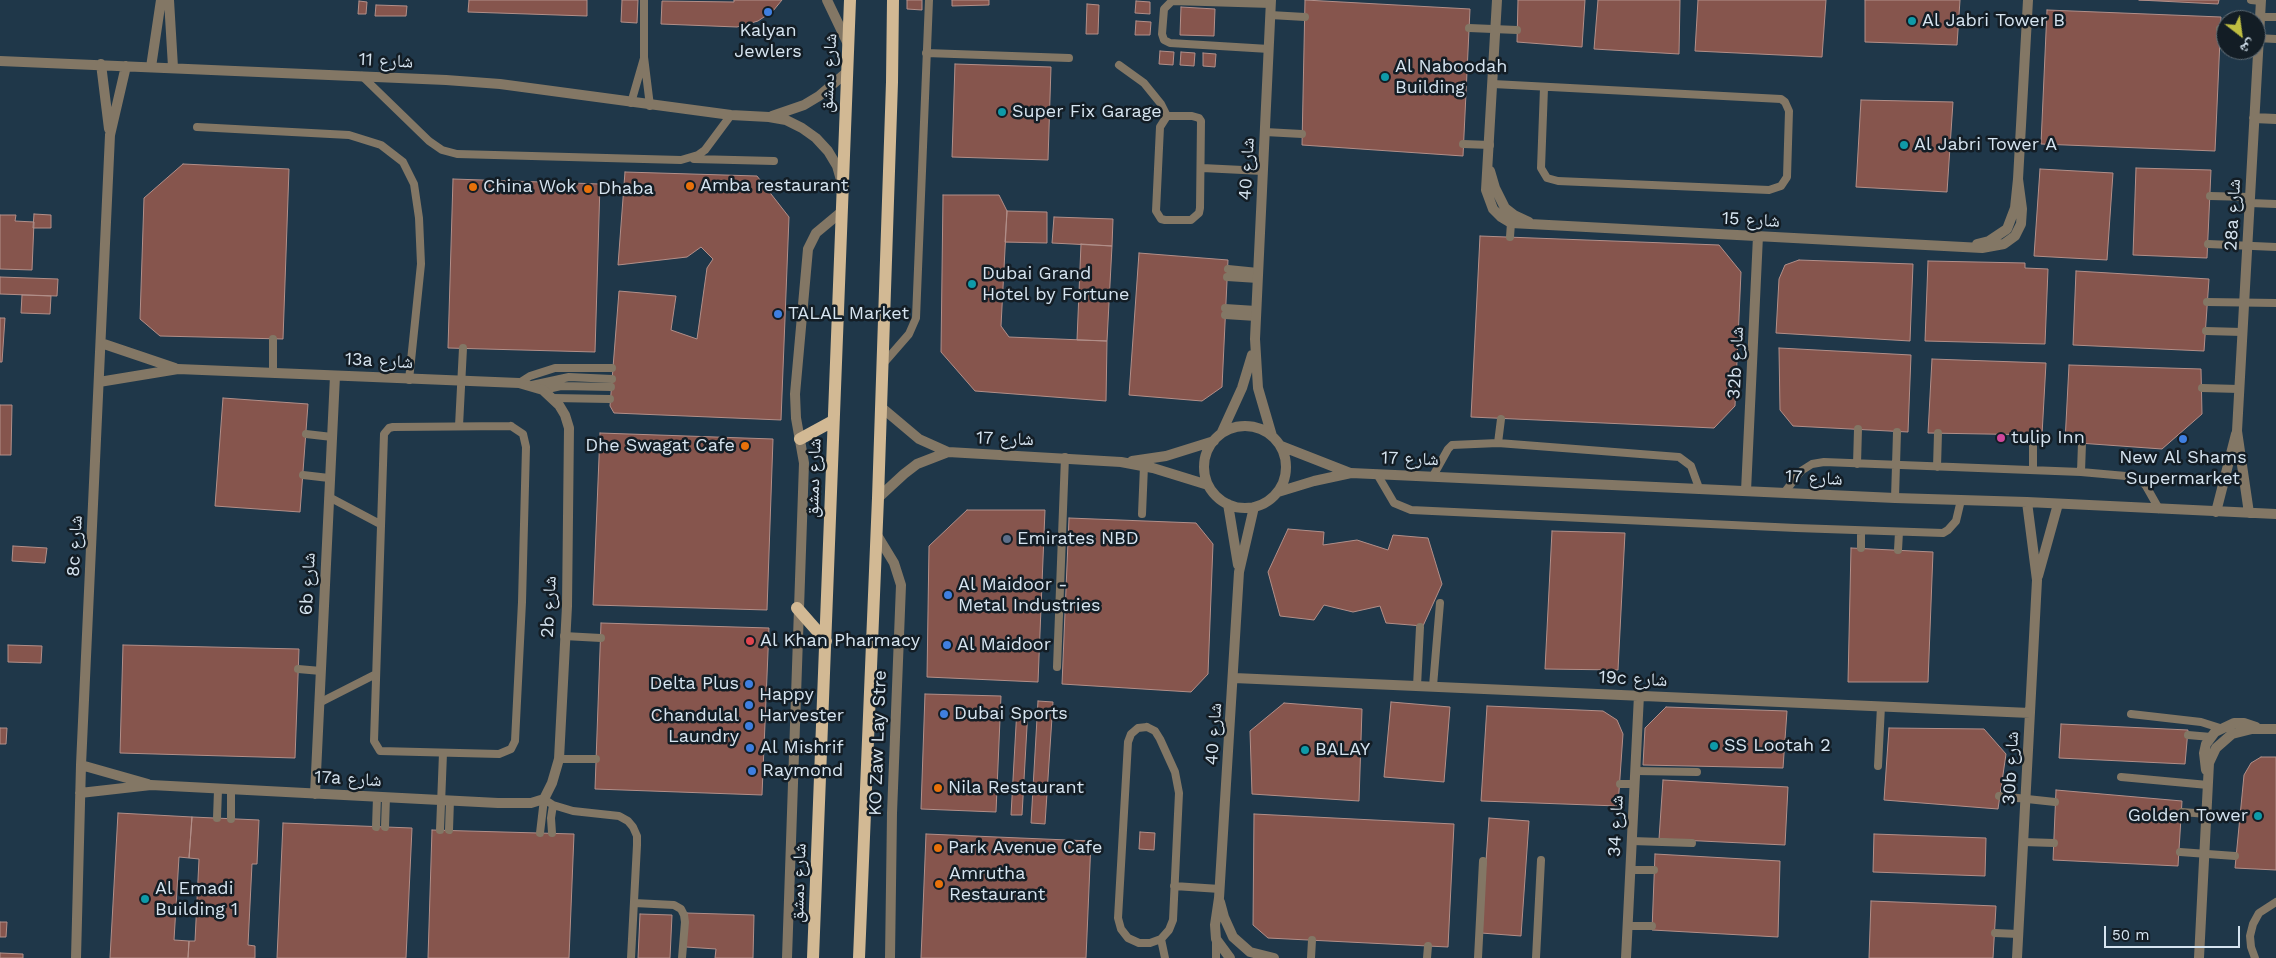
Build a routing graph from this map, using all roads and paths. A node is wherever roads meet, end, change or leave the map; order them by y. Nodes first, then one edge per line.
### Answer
1 (161, 0) edge
2 (169, 0) edge
3 (644, 0) edge
4 (828, 0) edge
5 (850, 0) edge
6 (893, 0) edge
7 (928, 0) edge
8 (1497, 0) edge
9 (2028, 0) edge
10 (1271, 2) edge
11 (1270, 15) junction
12 (1305, 18) dead end
13 (1469, 28) dead end
14 (1496, 30) junction
15 (1517, 30) dead end
16 (849, 45) junction
17 (1269, 49) junction
18 (926, 53) junction
19 (644, 56) junction
20 (1069, 58) dead end
21 (2257, 60) edge
22 (0, 61) edge
23 (101, 64) junction
24 (1119, 64) dead end
25 (126, 66) junction
26 (151, 67) junction
27 (173, 67) junction
28 (847, 72) junction
29 (362, 76) junction
30 (1493, 84) junction
31 (1544, 88) junction
32 (632, 103) junction
33 (650, 106) junction
34 (732, 115) junction
35 (1167, 116) junction
36 (769, 117) junction
37 (2254, 118) junction
38 (2276, 118) edge
39 (197, 127) dead end
40 (1265, 132) junction
41 (1302, 134) dead end
42 (110, 135) junction
43 (1463, 144) dead end
44 (1490, 145) junction
45 (690, 158) junction
46 (774, 162) dead end
47 (1489, 163) junction
48 (1202, 168) junction
49 (1263, 171) junction
50 (842, 182) junction
51 (2210, 196) dead end
52 (2250, 200) junction
53 (2276, 204) edge
54 (840, 213) junction
55 (1511, 223) junction
56 (1536, 224) junction
57 (1758, 236) junction
58 (1510, 237) dead end
59 (2208, 244) dead end
60 (2247, 246) junction
61 (2276, 247) edge
62 (1227, 273) dead end
63 (1258, 275) junction
64 (2208, 302) dead end
65 (2244, 303) junction
66 (2276, 303) edge
67 (1225, 312) dead end
68 (1256, 314) junction
69 (2206, 331) dead end
70 (2242, 332) junction
71 (273, 339) dead end
72 (1255, 339) junction
73 (100, 343) junction
74 (463, 348) dead end
75 (882, 365) junction
76 (612, 368) dead end
77 (178, 370) junction
78 (272, 373) junction
79 (335, 376) junction
80 (409, 380) junction
81 (462, 380) junction
82 (99, 382) junction
83 (519, 383) junction
84 (532, 385) junction
85 (2202, 388) dead end
86 (2239, 389) junction
87 (543, 390) junction
88 (553, 398) junction
89 (610, 399) dead end
90 (881, 407) junction
91 (565, 414) joint
92 (1501, 419) dead end
93 (833, 421) junction
94 (459, 426) junction
95 (1858, 429) dead end
96 (2237, 431) junction
97 (1897, 432) dead end
98 (1938, 433) dead end
99 (306, 434) dead end
100 (2034, 435) dead end
101 (1272, 436) junction
102 (332, 437) junction
103 (1217, 437) junction
104 (800, 439) junction
105 (1498, 443) junction
106 (2082, 443) dead end
107 (1281, 446) junction
108 (948, 452) junction
109 (1064, 457) junction
110 (1121, 462) junction
111 (1858, 464) junction
112 (1144, 466) junction
113 (1896, 466) junction
114 (1937, 467) junction
115 (2033, 470) junction
116 (2081, 472) junction
117 (1351, 473) junction
118 (1377, 474) junction
119 (303, 475) dead end
120 (1433, 476) junction
121 (329, 478) junction
122 (1208, 485) junction
123 (1699, 488) junction
124 (1746, 491) junction
125 (1278, 492) junction
126 (1784, 492) junction
127 (329, 496) junction
128 (878, 498) junction
129 (1895, 498) junction
130 (1961, 500) junction
131 (2027, 502) junction
132 (1228, 504) junction
133 (2058, 504) junction
134 (1254, 507) junction
135 (2159, 509) junction
136 (2216, 512) junction
137 (2249, 513) junction
138 (1142, 514) dead end
139 (2276, 514) edge
140 (380, 524) junction
141 (1861, 530) junction
142 (1899, 532) junction
143 (877, 535) junction
144 (1861, 548) dead end
145 (1898, 550) dead end
146 (1239, 572) junction
147 (2037, 580) junction
148 (1440, 603) dead end
149 (797, 608) junction
150 (1420, 627) dead end
151 (564, 636) junction
152 (601, 638) dead end
153 (826, 641) junction
154 (1057, 667) dead end
155 (298, 669) dead end
156 (320, 670) junction
157 (376, 674) junction
158 (1234, 678) junction
159 (1416, 686) junction
160 (1433, 686) junction
161 (1640, 696) junction
162 (319, 703) junction
163 (1881, 706) junction
164 (2030, 712) junction
165 (2132, 714) dead end
166 (2220, 728) junction
167 (2263, 729) junction
168 (2276, 729) edge
169 (2188, 735) dead end
170 (2211, 737) junction
171 (443, 753) junction
172 (559, 759) junction
173 (596, 759) dead end
174 (81, 765) junction
175 (1878, 766) dead end
176 (1636, 771) junction
177 (1697, 772) dead end
178 (2121, 777) dead end
179 (2208, 782) junction
180 (1620, 784) dead end
181 (1635, 784) junction
182 (151, 785) junction
183 (218, 790) junction
184 (231, 790) junction
185 (80, 793) junction
186 (315, 794) junction
187 (1999, 796) dead end
188 (382, 797) junction
189 (544, 799) junction
190 (2026, 799) junction
191 (446, 800) junction
192 (2056, 802) dead end
193 (553, 805) junction
194 (2182, 812) dead end
195 (2207, 814) junction
196 (217, 818) dead end
197 (231, 819) dead end
198 (376, 827) dead end
199 (385, 827) dead end
200 (444, 830) dead end
201 (540, 833) dead end
202 (552, 833) dead end
203 (1632, 840) junction
204 (2023, 842) junction
205 (1692, 843) dead end
206 (2054, 843) dead end
207 (2180, 852) dead end
208 (2204, 854) junction
209 (2236, 856) dead end
210 (1541, 860) dead end
211 (1483, 861) dead end
212 (1630, 870) junction
213 (1654, 870) dead end
214 (1174, 886) junction
215 (1220, 894) junction
216 (2276, 902) edge
217 (634, 903) junction
218 (1628, 926) junction
219 (1652, 926) dead end
220 (1995, 933) dead end
221 (2018, 934) junction
222 (1161, 939) junction
223 (1216, 939) junction
224 (1312, 940) dead end
225 (1428, 946) dead end
226 (76, 958) edge
227 (631, 958) edge
228 (682, 958) edge
229 (787, 958) edge
230 (814, 958) edge
231 (860, 958) edge
232 (890, 958) edge
233 (1165, 958) edge
234 (1216, 958) edge
235 (1230, 958) edge
236 (1274, 958) edge
237 (1311, 958) edge
238 (1427, 958) edge
239 (1478, 958) edge
240 (1536, 958) edge
241 (1626, 958) edge
242 (2017, 958) edge
243 (2199, 958) edge
244 (2255, 958) edge

1 - 26 street
2 - 27 street
3 - 19 lane
4 - 16 street
5 - 16 main road, شارع دمشق
6 - 75 main road
7 - 18 lane
8 - 14 street
9 - 57 street, شارع 15
10 - 11 street, شارع 40
10 - 17 lane
11 - 12 lane
11 - 17 street, شارع 40
13 - 14 lane
14 - 15 lane
14 - 30 street
16 - 28 main road, شارع دمشق
17 - 40 street, شارع 40
18 - 20 lane
18 - 75 lane
19 - 32 lane
19 - 33 lane
21 - 37 street, 28a شارع
22 - 23 street, شارع 11
23 - 25 street, شارع 11
23 - 42 street, 8c شارع
24 - 35 lane
25 - 26 street, شارع 11
25 - 42 street, 8c شارع
26 - 27 street, شارع 11
27 - 29 street, شارع 11
28 - 36 street, شارع 11
28 - 50 main road, شارع دمشق
29 - 32 street, شارع 11
29 - 45 lane
30 - 31 lane
30 - 44 street
31 - 31 lane
32 - 33 street, شارع 11
33 - 34 street, شارع 11
34 - 36 street, شارع 11
34 - 45 lane
35 - 48 lane
35 - 48 lane
36 - 50 street, شارع 11
37 - 38 street
37 - 52 street, 28a شارع
39 - 80 lane
40 - 41 lane
40 - 49 street, شارع 40
42 - 73 street, 8c شارع
43 - 44 lane
44 - 47 street
45 - 46 lane
47 - 55 street
47 - 56 street, شارع 15
48 - 49 lane
49 - 63 street, شارع 40
50 - 54 main road, شارع دمشق
51 - 52 lane
52 - 53 lane
52 - 60 street, 28a شارع
54 - 93 main road, شارع دمشق
54 - 104 street
55 - 56 street, شارع 15
55 - 58 lane
56 - 57 street, شارع 15
57 - 124 street, 32b شارع
59 - 60 lane
60 - 61 lane
60 - 65 street, 28a شارع
62 - 63 lane
63 - 68 street, شارع 40
64 - 65 lane
65 - 66 lane
65 - 70 street, 28a شارع
67 - 68 lane
68 - 72 street, شارع 40
69 - 70 lane
70 - 86 street, 28a شارع
71 - 78 lane
72 - 101 street, شارع 40
72 - 103 street, شارع 40
73 - 77 street, 13a شارع
73 - 82 street, 8c شارع
74 - 81 lane
75 - 90 main road
76 - 83 lane
77 - 78 street, 13a شارع
77 - 82 street, 13a شارع
78 - 79 street, 13a شارع
79 - 80 street, 13a شارع
79 - 102 street, 6b شارع
80 - 81 street, 13a شارع
81 - 83 street, 13a شارع
81 - 94 lane
82 - 174 street, 8c شارع
83 - 84 street, 13a شارع
84 - 87 street, 13a شارع
84 - 87 lane
85 - 86 lane
86 - 96 street, 28a شارع
87 - 88 street, 13a شارع
88 - 89 lane
88 - 91 street, 13a شارع
90 - 108 street, شارع 17
90 - 128 main road
91 - 151 street, 2b شارع
92 - 105 lane
93 - 104 main road
93 - 153 main road, شارع دمشق
94 - 140 lane
94 - 171 lane
95 - 111 lane
96 - 136 street, 28a شارع
96 - 137 street, 28a شارع
97 - 113 lane
98 - 114 lane
99 - 102 lane
100 - 115 lane
101 - 103 street
101 - 107 street
102 - 121 street, 6b شارع
103 - 110 street, شارع 17
103 - 122 street
104 - 149 street
105 - 120 lane
105 - 123 lane
106 - 116 lane
107 - 117 street, شارع 17
107 - 125 street
108 - 109 street, شارع 17
108 - 128 street, شارع 17
109 - 110 street, شارع 17
109 - 154 lane
110 - 112 street, شارع 17
111 - 113 lane
111 - 126 lane
112 - 122 street, شارع 17
112 - 138 lane
113 - 114 lane
113 - 129 lane
114 - 115 lane
115 - 116 lane
116 - 135 lane
117 - 118 street, شارع 17
117 - 125 street, شارع 17
118 - 120 street, شارع 17
118 - 141 lane
119 - 121 lane
120 - 123 street, شارع 17
121 - 127 street, 6b شارع
122 - 132 street
123 - 124 street, شارع 17
124 - 126 street, شارع 17
125 - 134 street
126 - 129 street, شارع 17
127 - 140 lane
127 - 156 street, 6b شارع
128 - 143 main road
129 - 130 street, شارع 17
130 - 131 street, شارع 17
130 - 142 lane
131 - 133 street, شارع 17
131 - 147 street, 30b شارع
132 - 134 street
132 - 146 street, شارع 40
133 - 135 street, شارع 17
133 - 147 street, 30b شارع
134 - 146 street, شارع 40
135 - 136 street, شارع 17
136 - 137 street, شارع 17
137 - 139 street, شارع 17
140 - 157 lane
141 - 142 lane
141 - 144 lane
142 - 145 lane
143 - 231 main road
143 - 232 street, KO Zaw Lay Stre
146 - 158 street, شارع 40
147 - 164 street, 30b شارع
148 - 160 lane
149 - 153 main road
149 - 229 street
150 - 159 lane
151 - 152 lane
151 - 172 street, 2b شارع
153 - 230 main road, شارع دمشق
155 - 156 lane
156 - 162 street, 6b شارع
157 - 162 lane
157 - 171 lane
158 - 159 street, 19c شارع
158 - 215 street, شارع 40
159 - 160 street, 19c شارع
160 - 161 street, 19c شارع
161 - 163 street, 19c شارع
161 - 176 street, شارع 34
162 - 186 street, 6b شارع
163 - 164 street, 19c شارع
163 - 175 lane
164 - 190 street, 30b شارع
165 - 166 lane
166 - 167 street
166 - 170 street
167 - 168 street
167 - 179 street
169 - 170 lane
170 - 179 street
171 - 191 lane
172 - 173 lane
172 - 189 street, 2b شارع
174 - 182 street, 17a شارع
174 - 185 street, 8c شارع
176 - 177 lane
176 - 181 street, شارع 34
178 - 179 lane
179 - 195 street
180 - 181 lane
181 - 203 street, شارع 34
182 - 183 street, 17a شارع
182 - 185 street, 17a شارع
183 - 184 street, 17a شارع
183 - 196 lane
184 - 186 street, 17a شارع
184 - 197 lane
185 - 226 street, 8c شارع
186 - 188 street, 17a شارع
187 - 190 lane
188 - 191 street, 17a شارع
188 - 198 lane
188 - 199 lane
189 - 191 street, 17a شارع
189 - 193 lane
189 - 201 lane
190 - 192 lane
190 - 204 street, 30b شارع
191 - 200 lane
193 - 202 lane
193 - 217 lane
194 - 195 lane
195 - 208 street
203 - 205 lane
203 - 212 street, شارع 34
204 - 206 lane
204 - 221 street, 30b شارع
207 - 208 lane
208 - 209 lane
208 - 243 street
210 - 240 lane
211 - 239 lane
212 - 213 lane
212 - 218 street, شارع 34
214 - 215 lane
214 - 222 lane
214 - 222 lane
215 - 223 street
215 - 236 street
216 - 244 lane
217 - 227 lane
217 - 228 lane
218 - 219 lane
218 - 241 street, شارع 34
220 - 221 lane
221 - 242 street, 30b شارع
222 - 233 lane
223 - 234 lane
223 - 235 street
224 - 237 lane
225 - 238 lane

